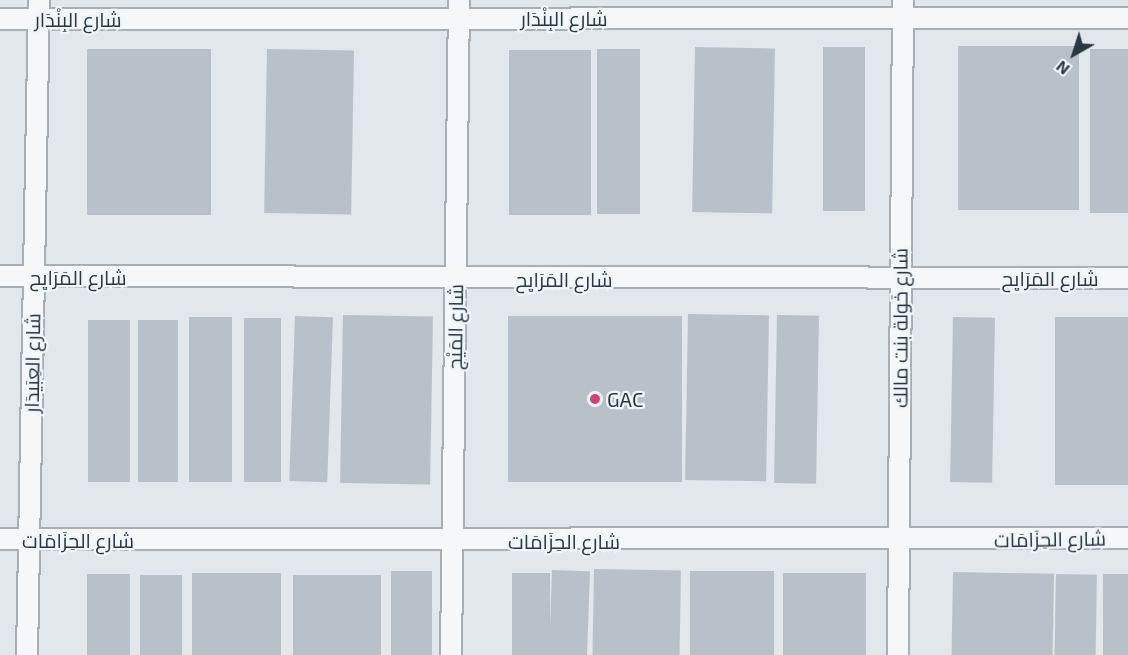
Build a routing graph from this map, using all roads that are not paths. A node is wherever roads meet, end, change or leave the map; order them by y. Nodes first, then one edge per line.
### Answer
1 (903, 0) edge
2 (459, 9) edge
3 (39, 10) edge
4 (1128, 18) edge
5 (0, 19) edge
6 (903, 20) junction
7 (0, 276) edge
8 (34, 277) junction
9 (901, 277) junction
10 (1128, 278) edge
11 (456, 280) junction
12 (1128, 538) edge
13 (0, 539) edge
14 (29, 540) junction
15 (453, 540) junction
16 (899, 542) junction
17 (27, 655) edge
18 (451, 655) edge
19 (898, 655) edge

1 - 6 street, شارع خَولة بنت مالك
2 - 3 street, شارع البِنْدَار
2 - 6 street, شارع البِنْدَار
2 - 11 street, شارع المَيْج
3 - 5 street, شارع البِنْدَار
3 - 8 street, شارع العِبَيدَار
4 - 6 street, شارع البِنْدَار
6 - 9 street, شارع خَولة بنت مالك
7 - 8 street, شارع المَرَايِح
8 - 11 street, شارع المَرَايِح
8 - 14 street, شارع العِبَيدَار
9 - 10 street, شارع المَرَايِح
9 - 11 street, شارع المَرَايِح
9 - 16 street, شارع خَولة بنت مالك
11 - 15 street, شارع المَيْج
12 - 16 street, شارع الحِزَامَات
13 - 14 street, شارع الحِزَامَات
14 - 15 street, شارع الحِزَامَات
14 - 17 street, شارع العِبَيدَار
15 - 16 street, شارع الحِزَامَات
15 - 18 street, شارع المَيْج
16 - 19 street, شارع خَولة بنت مالك

